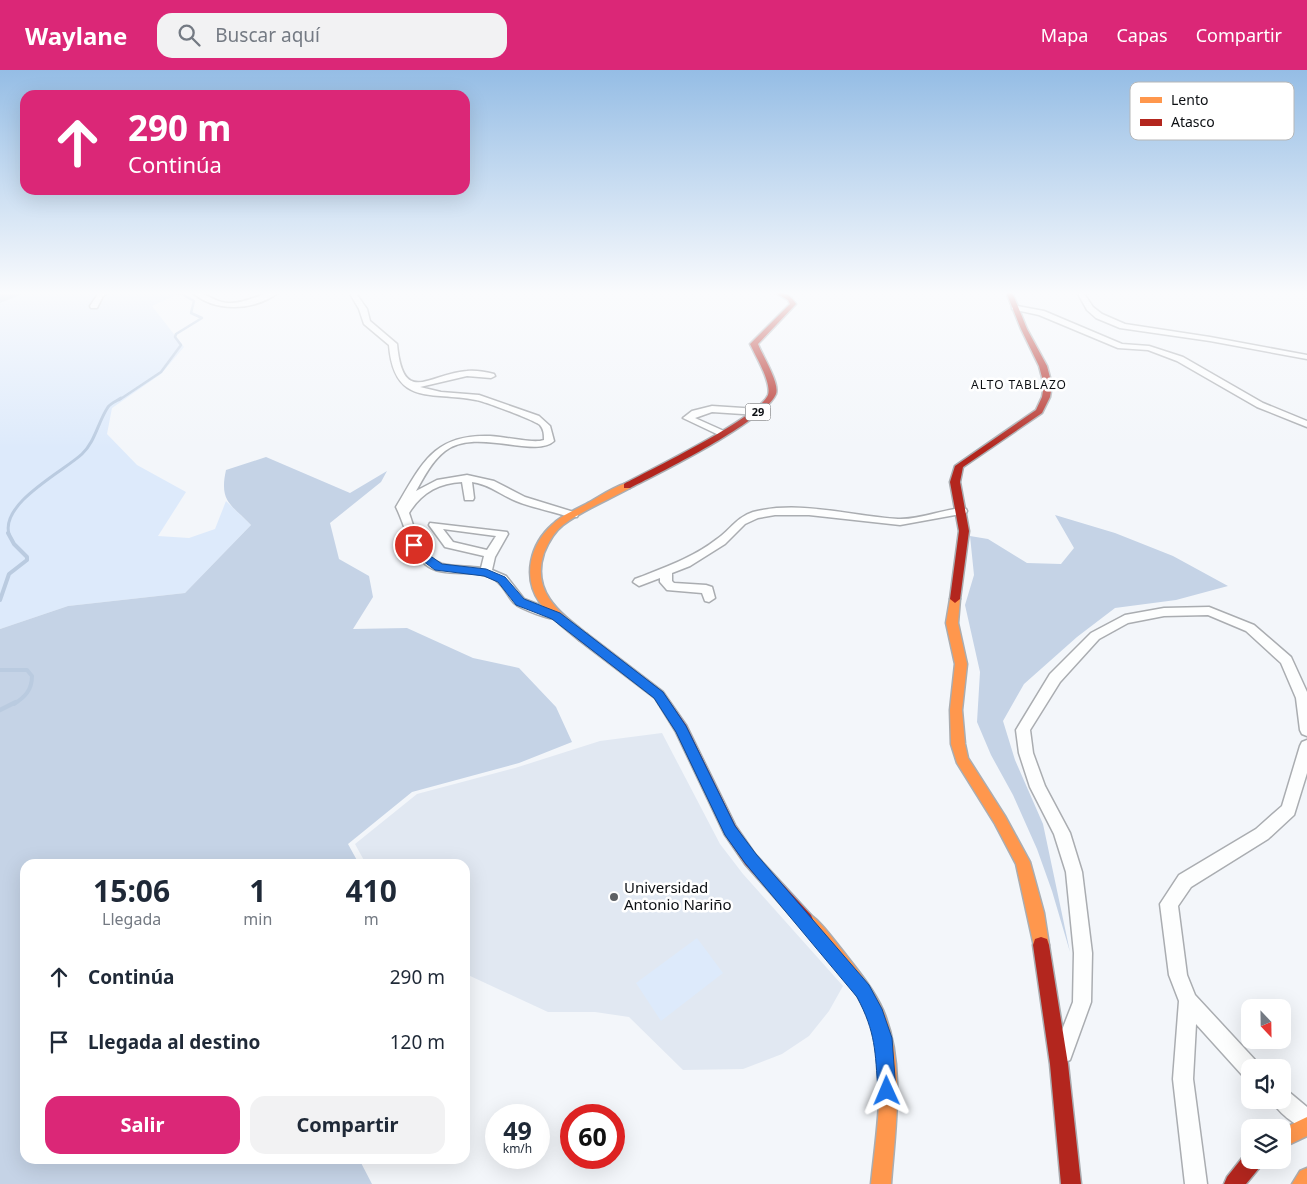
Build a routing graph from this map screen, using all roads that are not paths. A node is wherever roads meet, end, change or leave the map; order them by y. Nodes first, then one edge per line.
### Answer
1 (393, 344) edge
2 (754, 344) edge
3 (1032, 344) edge
4 (1116, 344) edge
5 (1237, 344) edge
6 (1307, 357) edge
7 (491, 376) dead end
8 (408, 382) junction
9 (758, 412) junction
10 (1307, 424) edge
11 (721, 433) junction
12 (467, 478) junction
13 (468, 498) dead end
14 (962, 511) junction
15 (404, 513) junction
16 (573, 515) junction
17 (490, 554) junction
18 (486, 572) junction
19 (666, 573) junction
20 (639, 582) dead end
21 (708, 598) dead end
22 (556, 616) junction
23 (1307, 730) edge
24 (1307, 746) edge
25 (1188, 1001) junction
26 (1241, 1059) edge
27 (1059, 1064) junction
28 (1291, 1107) edge
29 (1307, 1120) edge
30 (1307, 1126) edge
31 (1291, 1134) edge
32 (1244, 1169) edge
33 (1307, 1178) edge
34 (881, 1184) edge
35 (1071, 1184) edge
36 (1196, 1184) edge
37 (1234, 1184) edge
38 (1302, 1184) edge

1 - 8 street
2 - 9 main road, 29
3 - 14 main road
4 - 10 street
5 - 6 street
7 - 8 street
8 - 15 street
9 - 11 main road, 29
9 - 11 street
11 - 16 main road, 29
12 - 13 street
12 - 15 street
12 - 16 street
14 - 19 street
14 - 27 main road
15 - 18 street
16 - 22 main road, 29
17 - 17 street
17 - 18 street
18 - 22 street
19 - 20 street
19 - 21 street
22 - 34 main road, 29
23 - 27 street
24 - 25 street
25 - 26 street
25 - 36 street
27 - 35 main road
28 - 29 street
30 - 31 main road
32 - 37 main road
33 - 38 main road

